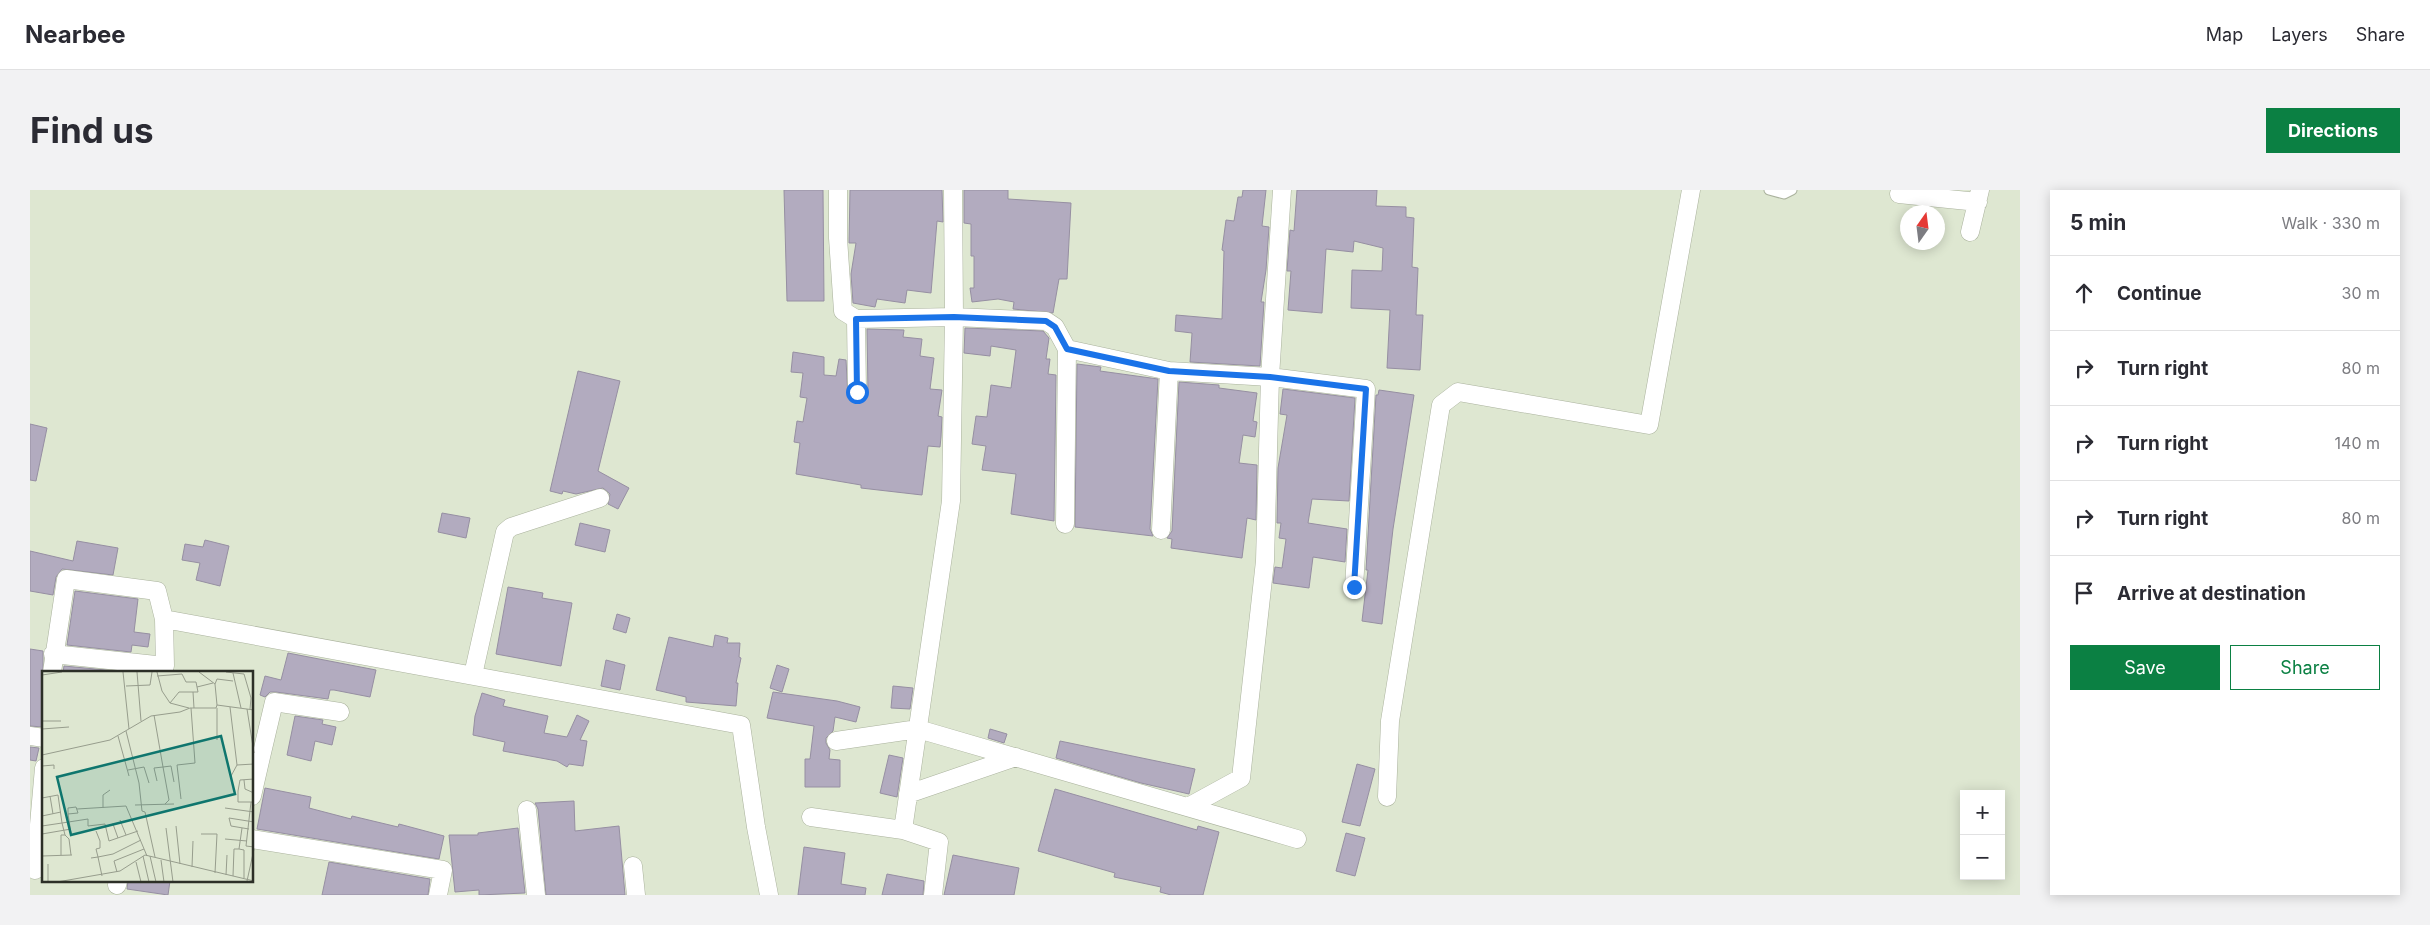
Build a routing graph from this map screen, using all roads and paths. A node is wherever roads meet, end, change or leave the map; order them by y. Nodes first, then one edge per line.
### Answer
1 (838, 190) edge
2 (953, 190) edge
3 (1282, 190) edge
4 (1692, 190) edge
5 (1769, 190) edge
6 (1792, 190) edge
7 (1899, 194) dead end
8 (1979, 196) edge
9 (1970, 232) dead end
10 (954, 317) junction
11 (856, 319) junction
12 (1067, 349) junction
13 (1169, 371) junction
14 (1270, 377) junction
15 (857, 392) dead end
16 (600, 498) dead end
17 (1065, 524) dead end
18 (1161, 530) dead end
19 (1354, 587) dead end
20 (164, 619) junction
21 (53, 654) junction
22 (52, 671) edge
23 (474, 675) junction
24 (340, 712) dead end
25 (918, 729) junction
26 (836, 741) dead end
27 (257, 757) edge
28 (1016, 757) junction
29 (254, 780) edge
30 (42, 781) edge
31 (908, 794) junction
32 (1387, 797) dead end
33 (1188, 807) junction
34 (527, 810) dead end
35 (811, 817) dead end
36 (903, 830) junction
37 (34, 832) edge
38 (1297, 838) dead end
39 (254, 839) edge
40 (633, 866) dead end
41 (35, 870) dead end
42 (438, 895) edge
43 (536, 895) edge
44 (636, 895) edge
45 (769, 895) edge
46 (933, 895) edge

1 - 11 street
2 - 10 street
3 - 14 street
4 - 32 street
5 - 6 lane
7 - 8 street
8 - 9 street
10 - 11 street
10 - 12 street
10 - 25 street
11 - 15 street
12 - 13 street
12 - 17 street
13 - 14 street
13 - 18 street
14 - 19 street
14 - 33 street
16 - 23 street
20 - 21 street
20 - 21 street
20 - 23 street
21 - 22 street
23 - 45 street
24 - 27 street
25 - 26 street
25 - 28 street
25 - 31 street
27 - 29 street
28 - 31 street
28 - 33 street
30 - 37 street
31 - 36 street
33 - 38 street
34 - 43 street
35 - 36 street
36 - 46 street
37 - 41 street
39 - 42 street
40 - 44 street

